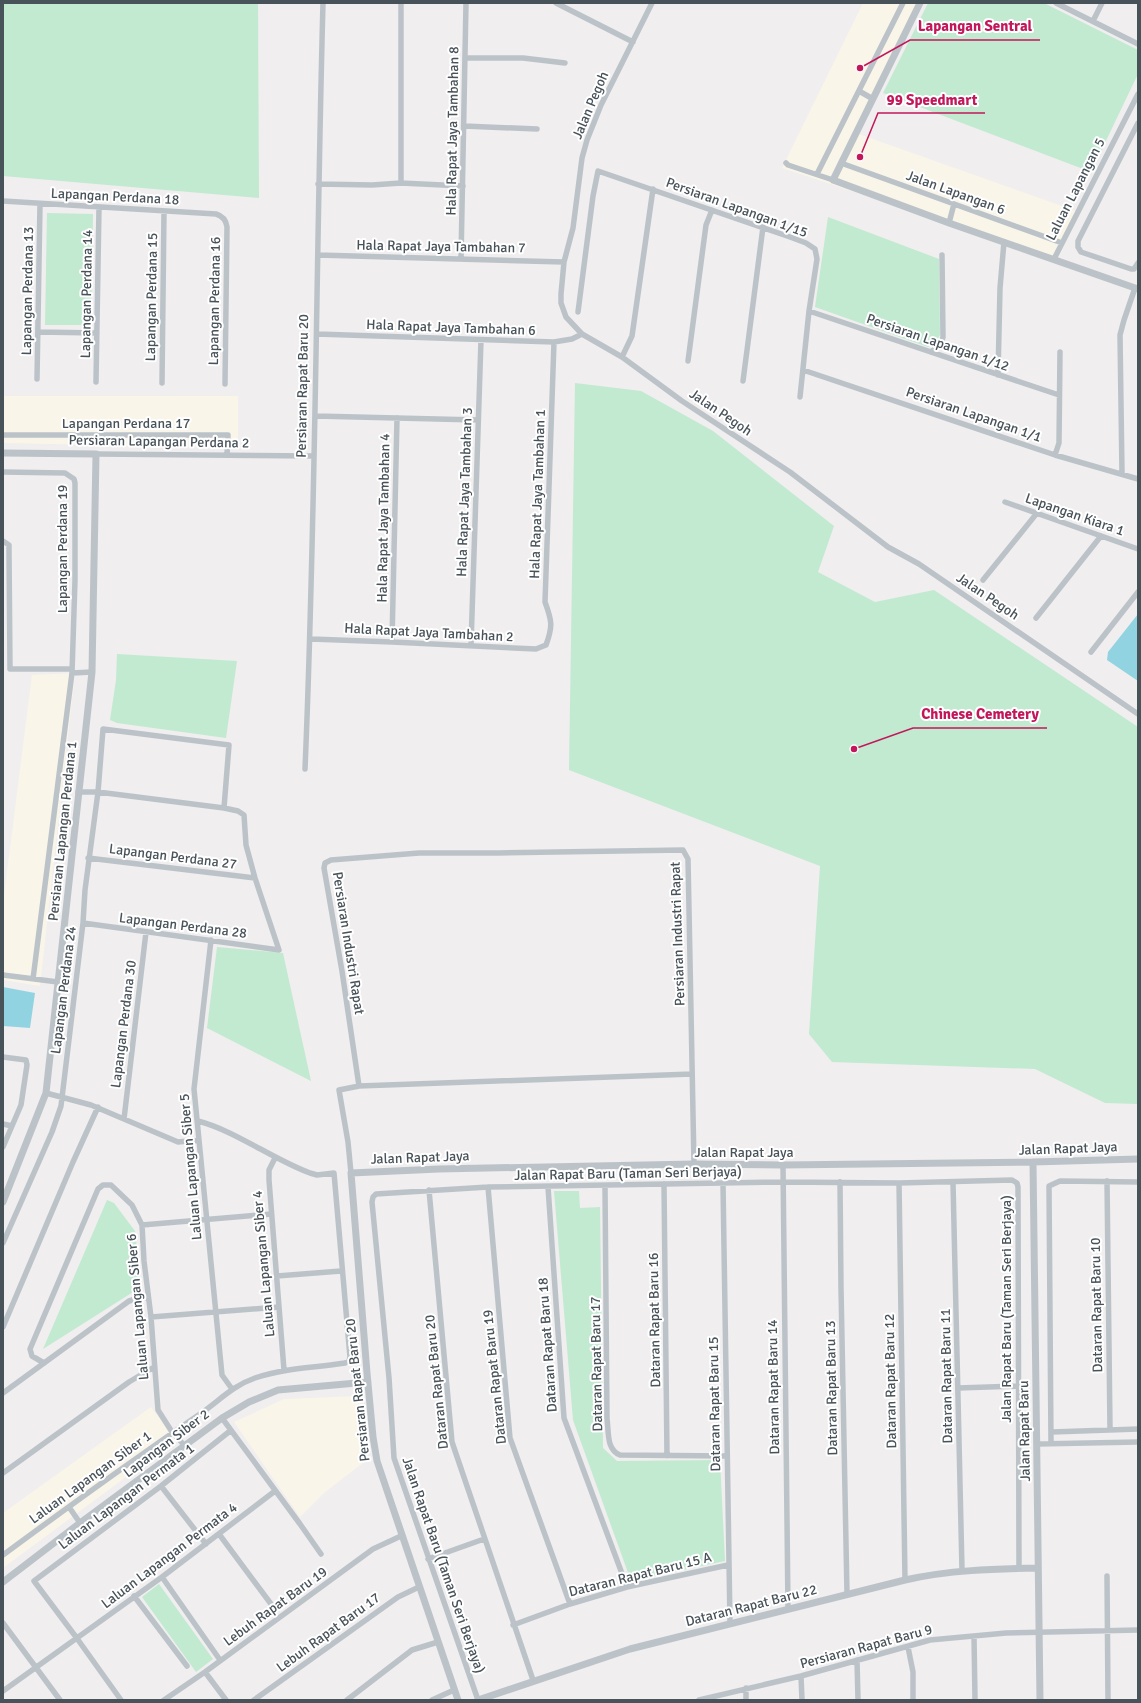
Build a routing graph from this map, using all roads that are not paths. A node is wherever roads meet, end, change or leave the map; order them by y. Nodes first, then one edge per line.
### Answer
1 (324, 3) edge
2 (401, 3) edge
3 (466, 3) edge
4 (556, 3) edge
5 (652, 3) edge
6 (903, 3) edge
7 (920, 3) edge
8 (1056, 3) edge
9 (1102, 3) edge
10 (1093, 21) junction
11 (633, 42) junction
12 (1138, 44) edge
13 (465, 58) junction
14 (565, 63) dead end
15 (859, 91) junction
16 (1138, 94) edge
17 (873, 98) junction
18 (1138, 122) edge
19 (464, 126) junction
20 (537, 129) dead end
21 (786, 163) dead end
22 (841, 163) junction
23 (817, 174) junction
24 (833, 180) junction
25 (401, 183) junction
26 (318, 184) junction
27 (463, 186) junction
28 (653, 190) junction
29 (3, 201) edge
30 (40, 204) junction
31 (954, 204) junction
32 (99, 206) junction
33 (712, 210) junction
34 (164, 211) junction
35 (224, 219) joint
36 (949, 223) junction
37 (763, 227) junction
38 (1004, 242) junction
39 (1062, 243) junction
40 (942, 254) dead end
41 (318, 255) junction
42 (461, 259) junction
43 (1054, 259) junction
44 (564, 262) junction
45 (1138, 263) edge
46 (1136, 289) edge
47 (809, 311) junction
48 (578, 312) dead end
49 (38, 332) junction
50 (97, 333) junction
51 (317, 334) junction
52 (582, 334) junction
53 (481, 340) junction
54 (554, 342) junction
55 (931, 352) junction
56 (1060, 352) dead end
57 (622, 356) junction
58 (688, 361) dead end
59 (803, 370) junction
60 (998, 375) junction
61 (37, 379) dead end
62 (743, 381) dead end
63 (96, 382) dead end
64 (162, 383) dead end
65 (225, 384) dead end
66 (1060, 395) junction
67 (800, 396) dead end
68 (315, 416) junction
69 (396, 418) junction
70 (478, 420) junction
71 (3, 434) edge
72 (3, 453) edge
73 (96, 454) junction
74 (227, 455) junction
75 (1055, 455) junction
76 (314, 456) junction
77 (3, 472) edge
78 (1122, 473) junction
79 (1138, 478) edge
80 (1005, 502) dead end
81 (1037, 514) junction
82 (1101, 536) junction
83 (3, 541) edge
84 (1138, 549) edge
85 (983, 580) dead end
86 (1138, 592) edge
87 (1036, 618) dead end
88 (311, 639) junction
89 (392, 642) junction
90 (471, 645) junction
91 (546, 645) joint
92 (1090, 652) dead end
93 (72, 671) junction
94 (92, 672) junction
95 (1138, 714) edge
96 (305, 769) dead end
97 (78, 792) junction
98 (98, 792) junction
99 (224, 808) junction
100 (88, 858) junction
101 (254, 878) junction
102 (84, 923) junction
103 (146, 932) junction
104 (211, 940) junction
105 (3, 975) edge
106 (33, 979) junction
107 (58, 982) junction
108 (3, 1057) edge
109 (692, 1074) junction
110 (359, 1086) junction
111 (46, 1093) junction
112 (62, 1097) junction
113 (98, 1107) junction
114 (124, 1119) junction
115 (198, 1121) junction
116 (3, 1124) edge
117 (12, 1126) junction
118 (199, 1140) junction
119 (3, 1147) edge
120 (275, 1158) junction
121 (1138, 1159) edge
122 (1033, 1162) junction
123 (694, 1164) junction
124 (783, 1165) junction
125 (351, 1173) junction
126 (1107, 1181) junction
127 (783, 1182) junction
128 (840, 1182) junction
129 (953, 1182) junction
130 (1138, 1182) edge
131 (899, 1183) junction
132 (664, 1184) junction
133 (723, 1184) junction
134 (605, 1186) junction
135 (488, 1187) junction
136 (548, 1187) junction
137 (429, 1190) junction
138 (4, 1199) edge
139 (271, 1214) junction
140 (206, 1219) junction
141 (142, 1225) junction
142 (3, 1244) edge
143 (341, 1271) junction
144 (277, 1276) junction
145 (148, 1298) junction
146 (279, 1306) junction
147 (216, 1312) junction
148 (151, 1317) junction
149 (3, 1327) edge
150 (44, 1363) junction
151 (154, 1367) junction
152 (284, 1370) junction
153 (368, 1382) junction
154 (1018, 1386) junction
155 (958, 1388) junction
156 (232, 1389) junction
157 (3, 1393) edge
158 (222, 1418) junction
159 (1138, 1428) edge
160 (1110, 1429) junction
161 (230, 1430) junction
162 (172, 1432) junction
163 (1052, 1432) junction
164 (1138, 1442) edge
165 (1051, 1443) junction
166 (1038, 1444) junction
167 (185, 1446) junction
168 (667, 1456) junction
169 (726, 1456) junction
170 (3, 1473) edge
171 (162, 1486) junction
172 (275, 1491) junction
173 (69, 1507) junction
174 (80, 1523) junction
175 (219, 1534) junction
176 (401, 1536) junction
177 (484, 1539) junction
178 (206, 1544) junction
179 (321, 1554) dead end
180 (3, 1556) edge
181 (428, 1559) junction
182 (728, 1565) junction
183 (1018, 1568) junction
184 (1038, 1568) junction
185 (962, 1570) junction
186 (1107, 1576) dead end
187 (162, 1577) junction
188 (905, 1580) junction
189 (3, 1582) edge
190 (419, 1587) junction
191 (627, 1587) junction
192 (848, 1594) junction
193 (134, 1596) junction
194 (271, 1604) dead end
195 (570, 1604) junction
196 (788, 1609) junction
197 (3, 1623) edge
198 (730, 1624) junction
199 (514, 1625) junction
200 (1108, 1630) junction
201 (1138, 1630) edge
202 (1039, 1632) junction
203 (974, 1636) junction
204 (76, 1637) junction
205 (438, 1642) junction
206 (908, 1646) junction
207 (220, 1660) junction
208 (857, 1660) junction
209 (187, 1666) dead end
210 (36, 1668) junction
211 (205, 1672) junction
212 (801, 1676) junction
213 (533, 1680) junction
214 (746, 1688) junction
215 (454, 1690) junction
216 (3, 1691) edge
217 (60, 1700) edge
218 (121, 1700) edge
219 (164, 1700) edge
220 (226, 1700) edge
221 (254, 1700) edge
222 (347, 1700) edge
223 (432, 1700) edge
224 (458, 1700) edge
225 (478, 1700) edge
226 (699, 1700) edge
227 (746, 1700) edge
228 (802, 1700) edge
229 (858, 1700) edge
230 (913, 1700) edge
231 (975, 1700) edge
232 (1040, 1700) edge
233 (1108, 1700) edge

1 - 26 street, Persiaran Rapat Baru 20
2 - 25 street
3 - 13 street, Hala Rapat Jaya Tambahan 8
4 - 11 street
5 - 11 street, Jalan Pegoh
6 - 15 street
7 - 17 street
8 - 10 street
9 - 10 street
10 - 12 street
11 - 44 street, Jalan Pegoh
13 - 14 street
13 - 19 street, Hala Rapat Jaya Tambahan 8
15 - 17 street
15 - 23 street
16 - 39 street, Laluan Lapangan 5
17 - 22 street
18 - 45 street
19 - 20 street
19 - 27 street, Hala Rapat Jaya Tambahan 8
21 - 23 street
22 - 24 street
22 - 31 street, Jalan Lapangan 6
23 - 24 street
24 - 36 street
25 - 26 street
25 - 27 street
26 - 41 street, Persiaran Rapat Baru 20
27 - 42 street, Hala Rapat Jaya Tambahan 8
28 - 33 street, Persiaran Lapangan 1/15
28 - 48 street, Persiaran Lapangan 1/15
28 - 57 street
29 - 30 street, Lapangan Perdana 18
30 - 32 street, Lapangan Perdana 18
30 - 49 street, Lapangan Perdana 13
31 - 36 street
31 - 39 street, Jalan Lapangan 6
32 - 34 street, Lapangan Perdana 18
32 - 50 street, Lapangan Perdana 14
33 - 37 street, Persiaran Lapangan 1/15
33 - 58 street
34 - 35 street, Lapangan Perdana 18
34 - 64 street, Lapangan Perdana 15
35 - 65 street, Lapangan Perdana 16
36 - 38 street
37 - 47 street, Persiaran Lapangan 1/15
37 - 62 street
38 - 43 street
38 - 60 street
39 - 43 street, Laluan Lapangan 5
40 - 55 street
41 - 42 street, Hala Rapat Jaya Tambahan 7
41 - 51 street, Persiaran Rapat Baru 20
42 - 44 street, Hala Rapat Jaya Tambahan 7
43 - 46 street, Laluan Lapangan 5
44 - 52 street, Jalan Pegoh
46 - 78 street
47 - 55 street, Persiaran Lapangan 1/12
47 - 59 street, Persiaran Lapangan 1/15
49 - 50 street
49 - 61 street, Lapangan Perdana 13
50 - 63 street, Lapangan Perdana 14
51 - 53 street, Hala Rapat Jaya Tambahan 6
51 - 68 street, Persiaran Rapat Baru 20
52 - 54 street, Hala Rapat Jaya Tambahan 6
52 - 57 street, Jalan Pegoh
53 - 54 street, Hala Rapat Jaya Tambahan 6
53 - 70 street, Hala Rapat Jaya Tambahan 3
54 - 91 street, Hala Rapat Jaya Tambahan 1
55 - 60 street, Persiaran Lapangan 1/12
56 - 66 street
57 - 95 street, Jalan Pegoh
59 - 67 street, Persiaran Lapangan 1/15
59 - 75 street, Persiaran Lapangan 1/1
60 - 66 street, Persiaran Lapangan 1/12
66 - 75 street
68 - 69 street
68 - 76 street, Persiaran Rapat Baru 20
69 - 70 street
69 - 89 street, Hala Rapat Jaya Tambahan 4
70 - 90 street, Hala Rapat Jaya Tambahan 3
71 - 74 street, Lapangan Perdana 17
72 - 73 street, Persiaran Lapangan Perdana 2
73 - 74 street, Persiaran Lapangan Perdana 2
73 - 94 street, Persiaran Lapangan Perdana 1
74 - 76 street, Persiaran Lapangan Perdana 2
75 - 78 street, Persiaran Lapangan 1/1
76 - 88 street, Persiaran Rapat Baru 20
77 - 93 street, Lapangan Perdana 19
78 - 79 street, Persiaran Lapangan 1/1
80 - 81 street, Lapangan Kiara 1
81 - 82 street, Lapangan Kiara 1
81 - 85 street
82 - 84 street, Lapangan Kiara 1
82 - 87 street
83 - 93 street
86 - 92 street
88 - 89 street, Hala Rapat Jaya Tambahan 2
88 - 96 street, Persiaran Rapat Baru 20
89 - 90 street, Hala Rapat Jaya Tambahan 2
90 - 91 street, Hala Rapat Jaya Tambahan 2
93 - 94 street
93 - 106 street
94 - 97 street, Persiaran Lapangan Perdana 1
97 - 98 street
97 - 107 street, Persiaran Lapangan Perdana 1
98 - 99 street
98 - 99 street, Lapangan Perdana 24
98 - 100 street, Lapangan Perdana 24
99 - 101 street
100 - 101 street, Lapangan Perdana 27
100 - 102 street, Lapangan Perdana 24
101 - 104 street, Lapangan Perdana 28
102 - 103 street, Lapangan Perdana 28
102 - 112 street, Lapangan Perdana 24
103 - 104 street, Lapangan Perdana 28
103 - 114 street, Lapangan Perdana 30
104 - 115 street, Laluan Lapangan Siber 5
105 - 106 street
106 - 107 street
107 - 111 street, Persiaran Lapangan Perdana 1
108 - 117 street
109 - 110 street
109 - 110 street, Persiaran Industri Rapat
109 - 123 street, Persiaran Industri Rapat
110 - 125 street, Persiaran Rapat Baru 20
111 - 112 street
111 - 138 street, Persiaran Lapangan Perdana 1
112 - 113 street
112 - 142 street, Lapangan Perdana 24
113 - 114 street
113 - 149 street
114 - 118 street
115 - 118 street, Laluan Lapangan Siber 5
115 - 120 street
116 - 117 street
117 - 119 street
118 - 140 street, Laluan Lapangan Siber 5
120 - 139 street, Laluan Lapangan Siber 4
120 - 143 street, Laluan Lapangan Siber 1
121 - 122 street, Jalan Rapat Jaya
122 - 124 street, Jalan Rapat Jaya
122 - 166 street, Jalan Rapat Baru
123 - 124 street, Jalan Rapat Jaya
123 - 125 street, Jalan Rapat Jaya
124 - 127 street, Dataran Rapat Baru 14
125 - 153 street, Persiaran Rapat Baru 20
126 - 130 street
126 - 160 street, Dataran Rapat Baru 10
126 - 163 street, Jalan Rapat Baru
127 - 128 street, Jalan Rapat Baru (Taman Seri Berjaya)
127 - 133 street, Jalan Rapat Baru (Taman Seri Berjaya)
127 - 196 street, Dataran Rapat Baru 14
128 - 131 street, Jalan Rapat Baru (Taman Seri Berjaya)
128 - 192 street, Dataran Rapat Baru 13
129 - 131 street, Jalan Rapat Baru (Taman Seri Berjaya)
129 - 154 street, Jalan Rapat Baru (Taman Seri Berjaya)
129 - 155 street, Dataran Rapat Baru 11
131 - 188 street, Dataran Rapat Baru 12
132 - 133 street, Jalan Rapat Baru (Taman Seri Berjaya)
132 - 134 street, Jalan Rapat Baru (Taman Seri Berjaya)
132 - 168 street, Dataran Rapat Baru 16
133 - 169 street, Dataran Rapat Baru 15
134 - 136 street, Jalan Rapat Baru (Taman Seri Berjaya)
134 - 168 street, Dataran Rapat Baru 17
135 - 136 street, Jalan Rapat Baru (Taman Seri Berjaya)
135 - 137 street, Jalan Rapat Baru (Taman Seri Berjaya)
135 - 195 street, Dataran Rapat Baru 19
136 - 191 street, Dataran Rapat Baru 18
137 - 177 street, Dataran Rapat Baru 20
137 - 181 street, Jalan Rapat Baru (Taman Seri Berjaya)
139 - 140 street
139 - 144 street, Laluan Lapangan Siber 4
140 - 141 street
140 - 147 street, Laluan Lapangan Siber 5
141 - 145 street, Laluan Lapangan Siber 6
141 - 150 street, Laluan Lapangan Siber 6
143 - 144 street
143 - 152 street, Laluan Lapangan Siber 1
144 - 146 street, Laluan Lapangan Siber 4
145 - 148 street, Laluan Lapangan Siber 6
145 - 150 street
146 - 147 street
146 - 152 street, Laluan Lapangan Siber 4
147 - 148 street
147 - 156 street, Laluan Lapangan Siber 5
148 - 151 street, Laluan Lapangan Siber 6
150 - 157 street
151 - 162 street, Laluan Lapangan Siber 6
151 - 170 street
152 - 156 street, Laluan Lapangan Siber 1
153 - 158 street, Lapangan Siber 2
153 - 176 street, Persiaran Rapat Baru 20
154 - 155 street
154 - 183 street, Jalan Rapat Baru (Taman Seri Berjaya)
155 - 185 street, Dataran Rapat Baru 11
156 - 162 street, Laluan Lapangan Siber 1
158 - 161 street
158 - 167 street, Lapangan Siber 2
159 - 160 street
160 - 163 street
161 - 171 street, Laluan Lapangan Permata 1
161 - 172 street
162 - 167 street, Laluan Lapangan Siber 6
162 - 173 street, Laluan Lapangan Siber 1
163 - 165 street, Jalan Rapat Baru
164 - 165 street
165 - 166 street
166 - 184 street, Jalan Rapat Baru
167 - 174 street, Lapangan Siber 2
168 - 169 street, Dataran Rapat Baru 17
169 - 182 street, Dataran Rapat Baru 15
171 - 178 street
171 - 204 street, Laluan Lapangan Permata 1
172 - 175 street, Laluan Lapangan Permata 4
172 - 179 street
173 - 174 street
173 - 180 street, Laluan Lapangan Siber 1
174 - 189 street, Lapangan Siber 2
175 - 178 street, Laluan Lapangan Permata 4
175 - 194 street
176 - 190 street, Persiaran Rapat Baru 20
176 - 207 street, Lebuh Rapat Baru 19
177 - 181 street
177 - 199 street, Dataran Rapat Baru 20
178 - 187 street, Laluan Lapangan Permata 4
181 - 225 street, Jalan Rapat Baru (Taman Seri Berjaya)
182 - 191 street, Dataran Rapat Baru 15 A
182 - 198 street, Dataran Rapat Baru 15
183 - 184 street, Dataran Rapat Baru 22
183 - 185 street, Dataran Rapat Baru 22
184 - 202 street, Jalan Rapat Baru
185 - 188 street, Dataran Rapat Baru 22
186 - 200 street
187 - 193 street, Laluan Lapangan Permata 4
187 - 207 street
188 - 192 street, Dataran Rapat Baru 22
190 - 205 street, Persiaran Rapat Baru 20
190 - 221 street, Lebuh Rapat Baru 17
191 - 195 street, Dataran Rapat Baru 15 A
192 - 196 street, Dataran Rapat Baru 22
193 - 204 street, Laluan Lapangan Permata 4
193 - 209 street
195 - 199 street, Dataran Rapat Baru 15 A
196 - 198 street, Dataran Rapat Baru 22
197 - 210 street
198 - 213 street, Dataran Rapat Baru 22
199 - 213 street, Dataran Rapat Baru 20
200 - 201 street, Persiaran Rapat Baru 9
200 - 202 street, Persiaran Rapat Baru 9
200 - 233 street
202 - 203 street, Persiaran Rapat Baru 9
202 - 232 street, Jalan Rapat Baru
203 - 206 street, Persiaran Rapat Baru 9
203 - 231 street
204 - 210 street, Laluan Lapangan Permata 4
204 - 218 street
205 - 215 street, Persiaran Rapat Baru 20
205 - 222 street
206 - 208 street, Persiaran Rapat Baru 9
206 - 230 street
207 - 211 street, Lebuh Rapat Baru 19
208 - 212 street, Persiaran Rapat Baru 9
208 - 229 street
210 - 216 street, Laluan Lapangan Permata 4
210 - 217 street
211 - 219 street, Lebuh Rapat Baru 19
211 - 220 street
212 - 214 street, Persiaran Rapat Baru 9
212 - 228 street
213 - 225 street, Dataran Rapat Baru 22
214 - 226 street, Persiaran Rapat Baru 9
214 - 227 street
215 - 223 street
215 - 224 street, Persiaran Rapat Baru 20

